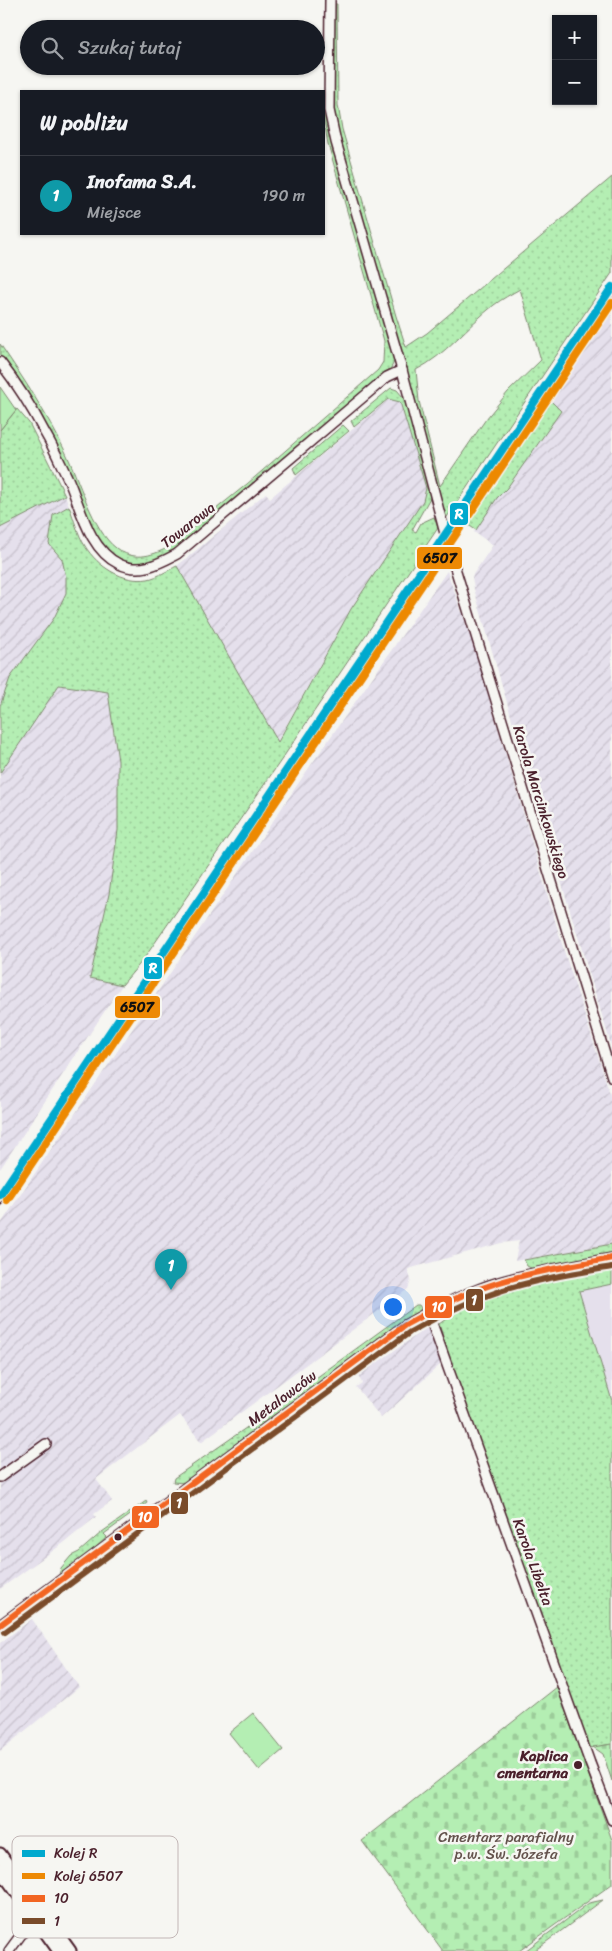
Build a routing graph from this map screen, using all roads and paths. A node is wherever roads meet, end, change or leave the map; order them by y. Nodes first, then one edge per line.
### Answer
1 (330, 0) edge
2 (0, 362) edge
3 (402, 370) junction
4 (612, 1077) edge
5 (612, 1258) edge
6 (428, 1312) junction
7 (46, 1444) dead end
8 (0, 1477) edge
9 (0, 1625) edge
10 (612, 1820) edge
11 (0, 1854) edge
12 (0, 1869) edge
13 (12, 1873) edge
14 (12, 1883) edge
15 (19, 1938) edge
16 (51, 1938) edge
17 (59, 1938) edge
18 (9, 1951) edge
19 (59, 1951) edge
20 (70, 1951) edge

1 - 3 street, Karola Marcinkowskiego
2 - 3 street, Towarowa
3 - 4 street, Karola Marcinkowskiego
5 - 6 street, Metalowców
6 - 9 street, Metalowców
6 - 10 street, Karola Libelta
7 - 8 street
11 - 13 main road
12 - 14 main road
15 - 18 street
16 - 19 main road
17 - 20 main road

